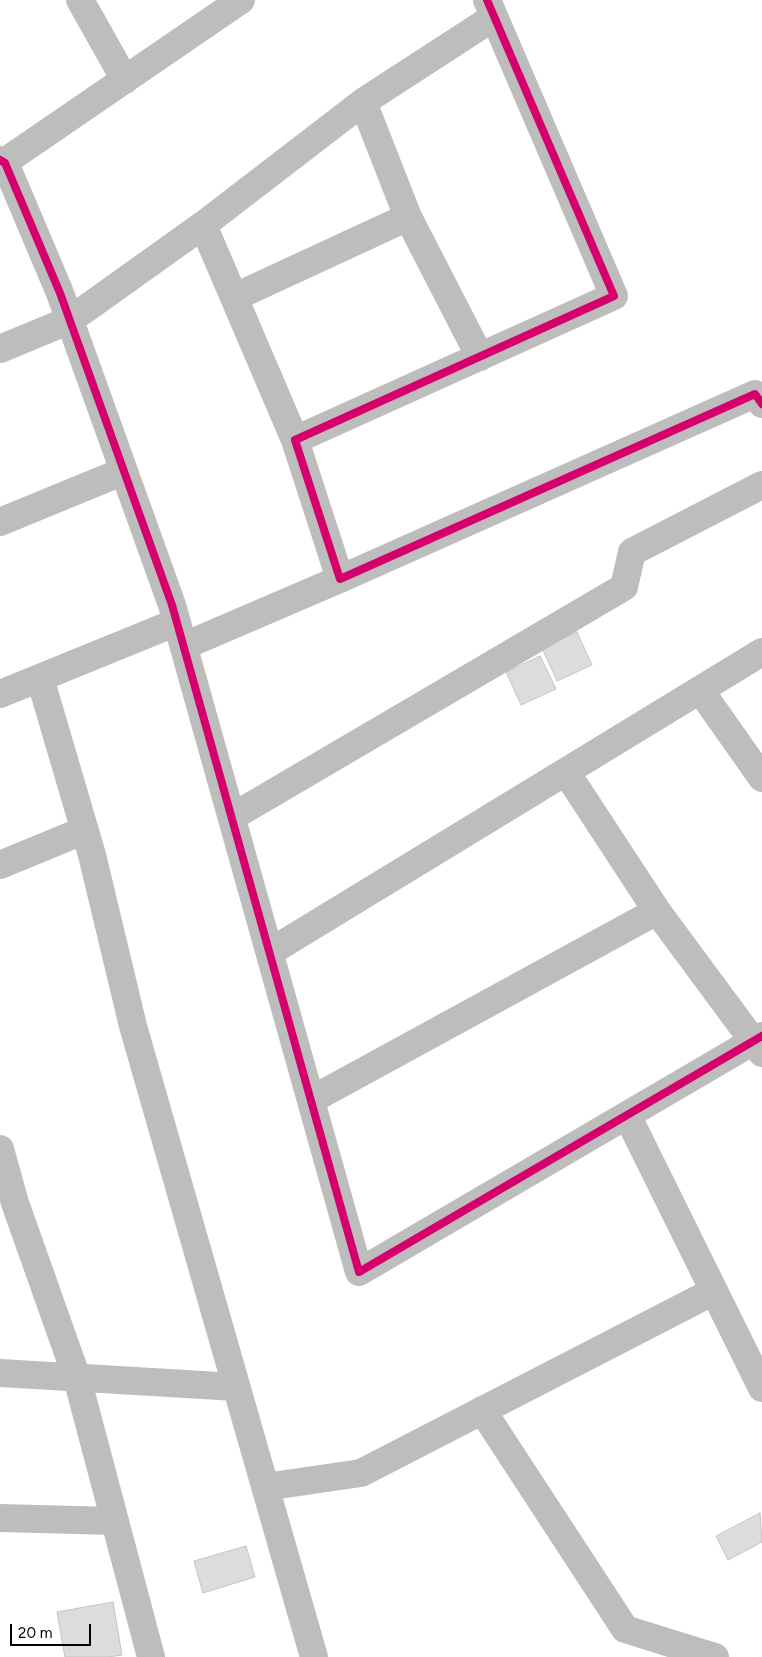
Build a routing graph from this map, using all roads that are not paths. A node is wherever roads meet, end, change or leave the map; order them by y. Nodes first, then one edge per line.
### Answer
1 (80, 0) edge
2 (241, 0) edge
3 (490, 8) edge
4 (125, 80) junction
5 (363, 102) junction
6 (2, 163) edge
7 (408, 216) junction
8 (203, 224) junction
9 (235, 297) junction
10 (70, 320) junction
11 (0, 349) edge
12 (480, 357) junction
13 (762, 404) edge
14 (295, 440) junction
15 (124, 471) junction
16 (762, 485) edge
17 (0, 522) edge
18 (340, 578) junction
19 (180, 634) junction
20 (762, 652) edge
21 (40, 678) junction
22 (700, 690) junction
23 (0, 694) edge
24 (566, 772) junction
25 (762, 778) edge
26 (232, 817) junction
27 (85, 830) junction
28 (0, 865) edge
29 (657, 911) junction
30 (270, 952) junction
31 (760, 1043) edge
32 (311, 1100) junction
33 (627, 1116) junction
34 (0, 1149) edge
35 (7, 1203) edge
36 (714, 1291) junction
37 (0, 1373) edge
38 (78, 1378) junction
39 (236, 1387) junction
40 (762, 1388) edge
41 (482, 1410) junction
42 (265, 1487) junction
43 (0, 1518) edge
44 (115, 1521) junction
45 (151, 1657) edge
46 (314, 1657) edge
47 (714, 1657) edge

1 - 4 street
2 - 4 street
3 - 5 street
3 - 12 street
4 - 6 street
5 - 7 street
5 - 8 street
6 - 10 street
7 - 9 street
7 - 12 street
8 - 9 street
8 - 10 street
9 - 14 street
10 - 11 street
10 - 15 street
12 - 14 street
13 - 18 street
14 - 18 street
15 - 17 street
15 - 19 street
16 - 26 street
18 - 19 street
19 - 21 street
19 - 26 street
20 - 22 street
21 - 23 street
21 - 27 street
22 - 24 street
22 - 25 street
24 - 29 street
24 - 30 street
26 - 30 street
27 - 28 street
27 - 39 street
29 - 31 street
29 - 32 street
30 - 32 street
31 - 33 street
32 - 33 street
33 - 36 street
34 - 35 street
35 - 38 street
36 - 40 street
36 - 41 street
37 - 38 street
38 - 39 street
38 - 44 street
39 - 42 street
41 - 42 street
41 - 47 street
42 - 46 street
43 - 44 street
44 - 45 street

